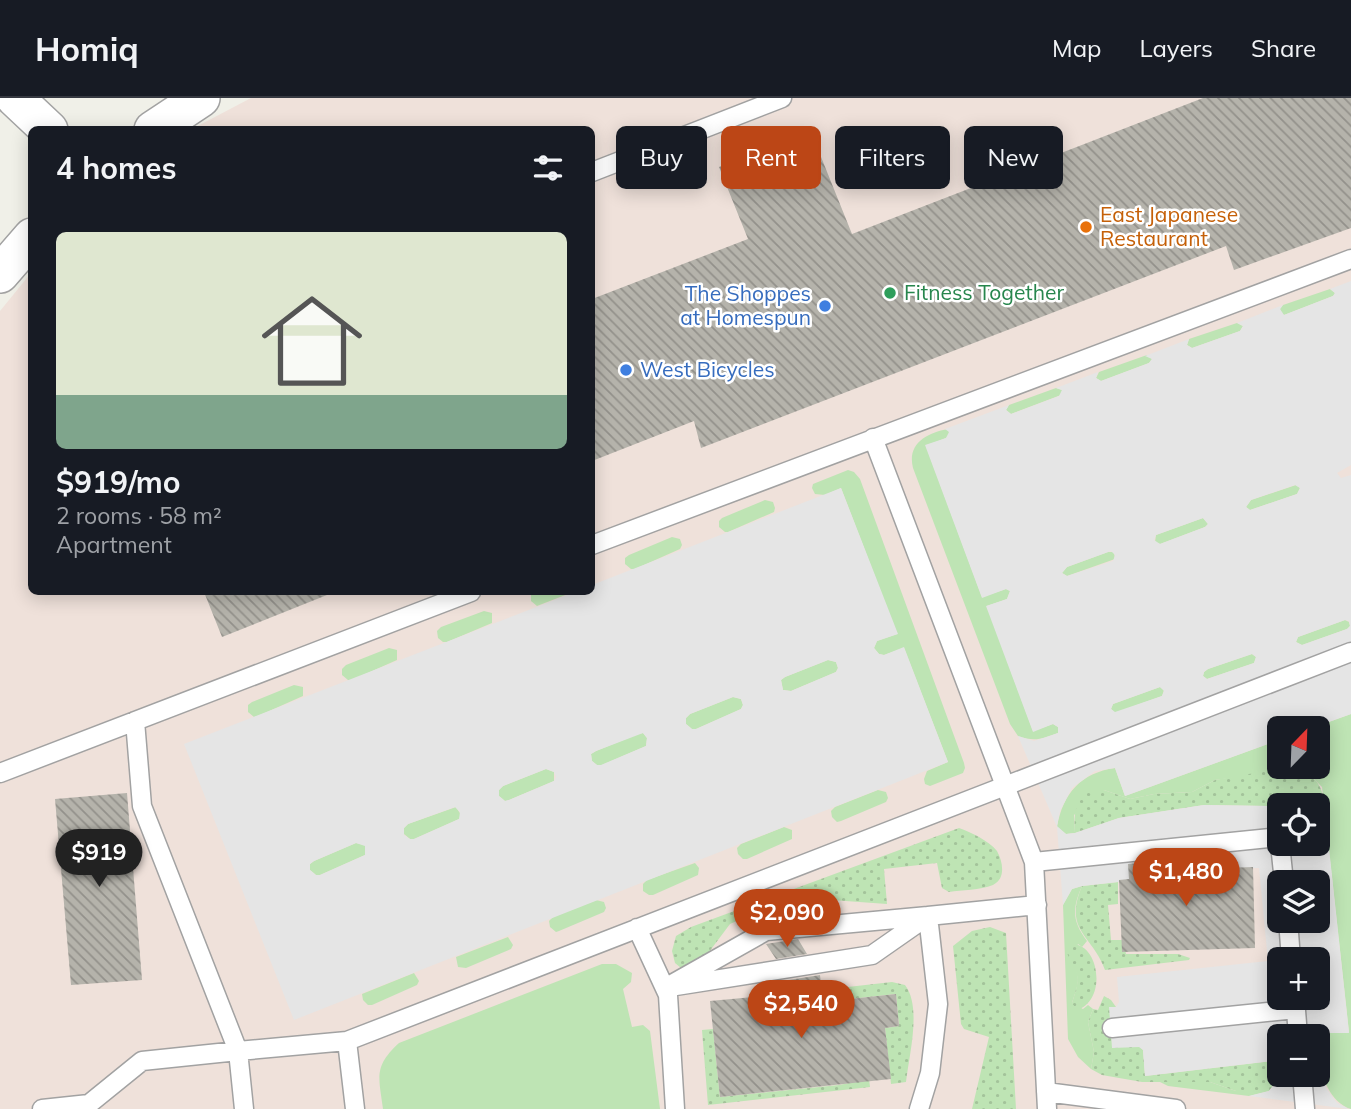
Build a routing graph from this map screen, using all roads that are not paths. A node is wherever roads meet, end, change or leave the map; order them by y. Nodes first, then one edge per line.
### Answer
1 (201, 98) edge
2 (782, 98) edge
3 (743, 104) edge
4 (14, 105) edge
5 (43, 126) edge
6 (159, 126) edge
7 (595, 171) edge
8 (28, 242) edge
9 (1351, 259) edge
10 (0, 274) edge
11 (873, 438) junction
12 (595, 544) edge
13 (463, 595) edge
14 (1351, 652) edge
15 (135, 721) junction
16 (0, 773) edge
17 (1007, 785) junction
18 (1267, 829) edge
19 (1034, 862) junction
20 (1037, 905) junction
21 (928, 916) junction
22 (637, 928) junction
23 (665, 988) junction
24 (1267, 1007) edge
25 (1112, 1028) dead end
26 (347, 1041) junction
27 (238, 1051) junction
28 (1303, 1087) edge
29 (1047, 1100) edge
30 (42, 1109) edge
31 (244, 1109) edge
32 (355, 1109) edge
33 (675, 1109) edge
34 (919, 1109) edge
35 (1176, 1109) edge
36 (1305, 1109) edge

1 - 6 street
2 - 3 lane
3 - 7 lane
4 - 5 street
8 - 10 street
9 - 11 lane
11 - 12 lane
11 - 17 lane
13 - 15 lane
14 - 17 lane
15 - 16 lane
15 - 27 lane
17 - 19 lane
17 - 22 lane
18 - 19 lane
19 - 20 lane
20 - 21 lane
20 - 29 lane
21 - 23 lane
21 - 23 lane
21 - 34 lane
22 - 23 lane
22 - 26 lane
23 - 33 lane
24 - 25 lane
26 - 27 lane
26 - 32 lane
27 - 30 lane
27 - 31 lane
28 - 36 lane
29 - 35 lane

